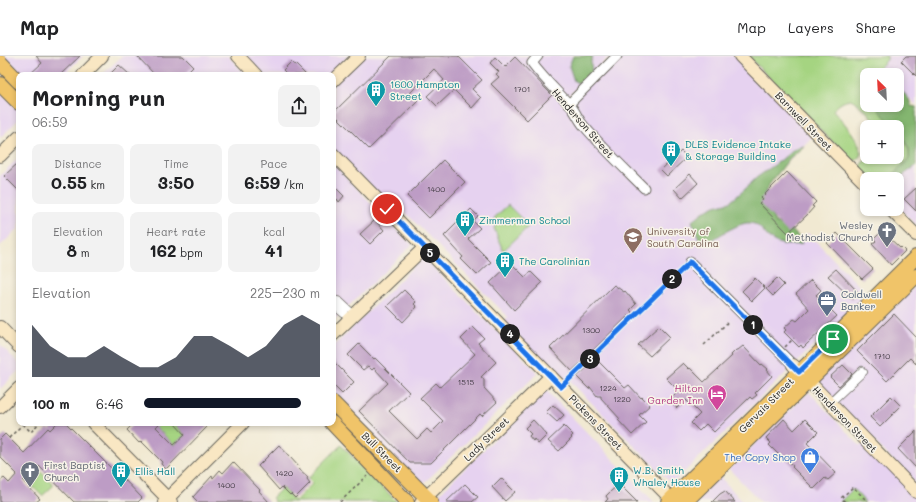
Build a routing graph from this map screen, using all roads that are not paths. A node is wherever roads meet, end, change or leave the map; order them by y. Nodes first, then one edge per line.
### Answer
1 (102, 56) edge
2 (238, 56) edge
3 (359, 56) edge
4 (538, 56) edge
5 (617, 56) edge
6 (740, 56) edge
7 (0, 62) edge
8 (86, 72) edge
9 (253, 72) edge
10 (336, 78) edge
11 (16, 79) edge
12 (0, 84) edge
13 (16, 100) edge
14 (569, 104) junction
15 (16, 140) edge
16 (0, 156) edge
17 (336, 157) edge
18 (860, 178) edge
19 (644, 188) dead end
20 (897, 216) edge
21 (916, 235) edge
22 (425, 247) junction
23 (916, 257) edge
24 (690, 262) joint
25 (916, 276) edge
26 (336, 299) edge
27 (336, 303) edge
28 (336, 306) edge
29 (336, 309) edge
30 (352, 317) junction
31 (0, 327) edge
32 (336, 332) edge
33 (16, 344) edge
34 (863, 371) dead end
35 (800, 373) junction
36 (551, 376) junction
37 (561, 387) junction
38 (16, 391) edge
39 (829, 403) junction
40 (336, 406) edge
41 (0, 407) edge
42 (96, 426) edge
43 (240, 426) edge
44 (335, 426) edge
45 (916, 492) edge
46 (426, 500) edge
47 (167, 501) edge
48 (671, 501) edge
49 (407, 502) edge
50 (685, 502) edge

1 - 8 street
2 - 9 street
3 - 10 street
4 - 14 street, Henderson Street
5 - 14 street
6 - 18 street, Barnwell Street
7 - 11 main road
12 - 13 main road
14 - 19 street, Henderson Street
15 - 16 street
17 - 22 street, Pickens Street
20 - 21 street
22 - 30 street
22 - 36 street, Pickens Street
23 - 35 main road, Gervais Street
24 - 35 street, Henderson Street
24 - 37 lane
25 - 35 main road, Gervais Street
26 - 30 lane
27 - 30 lane
28 - 30 lane
29 - 30 lane
30 - 32 street
31 - 33 street
34 - 39 lane
35 - 39 street, Henderson Street
35 - 48 main road, Gervais Street
35 - 50 main road, Gervais Street
36 - 37 street, Pickens Street
36 - 46 street, Lady Street
37 - 48 street, Pickens Street
38 - 41 street
39 - 45 street, Henderson Street
40 - 46 main road, Bull Street
42 - 47 street
43 - 47 street
44 - 49 main road, Bull Street

